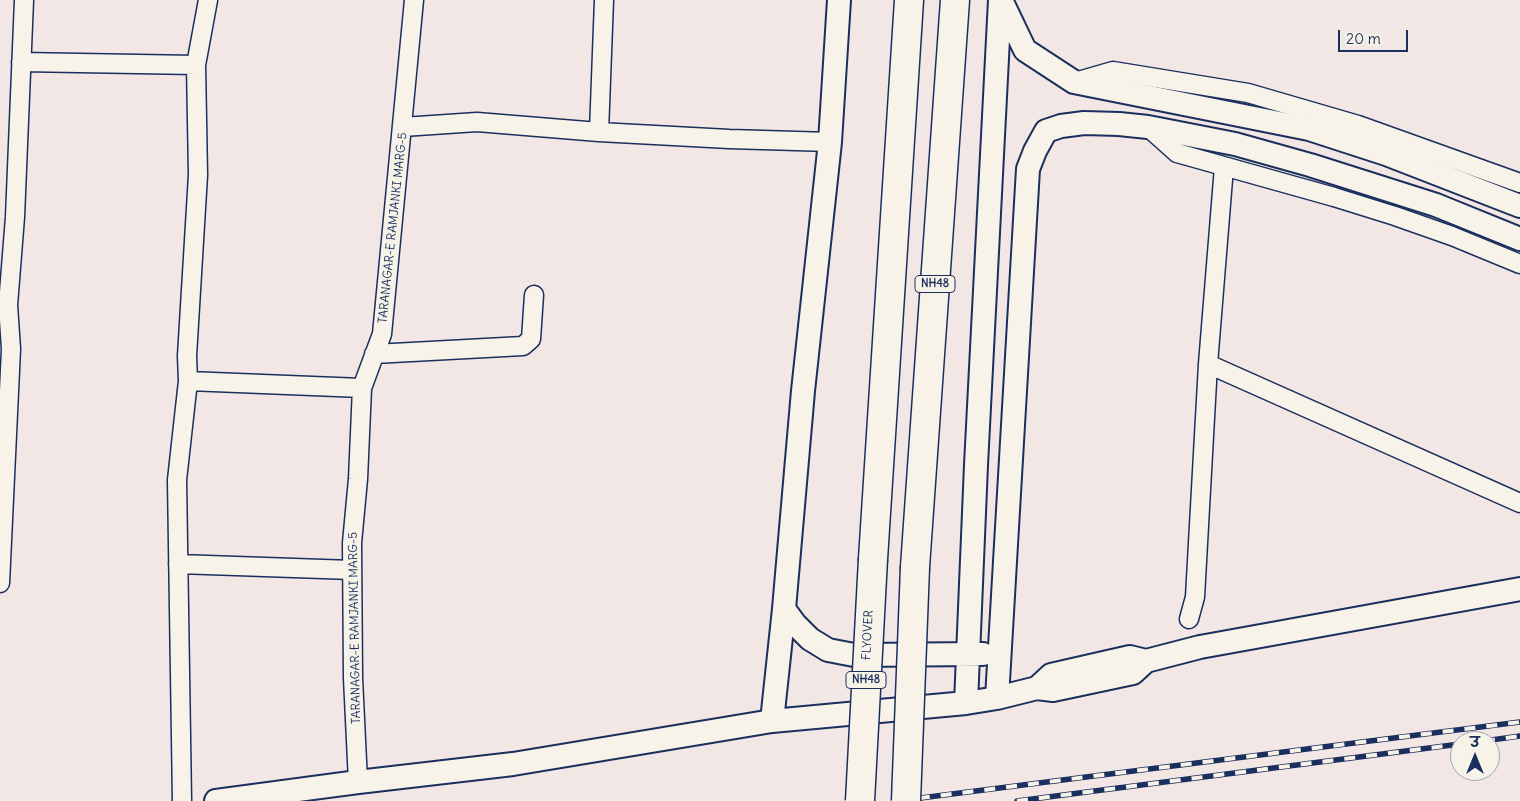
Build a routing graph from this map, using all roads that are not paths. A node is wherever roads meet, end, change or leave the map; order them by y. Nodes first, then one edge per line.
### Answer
1 (24, 0) edge
2 (208, 0) edge
3 (414, 0) edge
4 (604, 0) edge
5 (838, 0) edge
6 (909, 0) edge
7 (956, 0) edge
8 (1001, 0) edge
9 (21, 62) junction
10 (196, 65) junction
11 (1074, 82) junction
12 (403, 126) junction
13 (1148, 127) junction
14 (598, 132) junction
15 (830, 142) junction
16 (1224, 166) junction
17 (1520, 182) edge
18 (1520, 206) edge
19 (1520, 239) edge
20 (1520, 264) edge
21 (534, 295) dead end
22 (4, 305) edge
23 (374, 354) junction
24 (1208, 364) junction
25 (188, 381) junction
26 (362, 388) junction
27 (1520, 503) edge
28 (178, 564) junction
29 (352, 570) junction
30 (0, 583) edge
31 (1520, 588) edge
32 (784, 609) junction
33 (1189, 619) dead end
34 (1000, 653) junction
35 (968, 655) junction
36 (997, 698) junction
37 (966, 703) junction
38 (772, 721) junction
39 (358, 782) junction
40 (182, 801) edge
41 (216, 801) edge
42 (860, 801) edge
43 (906, 801) edge

1 - 9 street
2 - 10 street
3 - 12 street, TARANAGAR-E RAMJANKI MARG-5
4 - 14 street
5 - 15 street
6 - 42 highway, FLYOVER / NH48, bridge
7 - 43 highway, NH48, bridge
8 - 11 street
8 - 35 street
9 - 10 street
9 - 22 street
10 - 25 street
11 - 17 street
11 - 18 street
12 - 14 street
12 - 23 street, TARANAGAR-E RAMJANKI MARG-5
13 - 16 street
13 - 19 street
13 - 34 street
14 - 15 street
15 - 32 street
16 - 20 street
16 - 24 street
21 - 23 street
22 - 30 street
23 - 26 street, TARANAGAR-E RAMJANKI MARG-5
24 - 27 street
24 - 33 street
25 - 26 street
25 - 28 street
26 - 29 street, TARANAGAR-E RAMJANKI MARG-5
28 - 29 street
28 - 40 street
29 - 39 street, TARANAGAR-E RAMJANKI MARG-5
31 - 36 street
32 - 35 street
32 - 38 street
34 - 35 street
34 - 36 street
35 - 37 street
36 - 37 street
37 - 38 street
38 - 39 street
39 - 41 street

